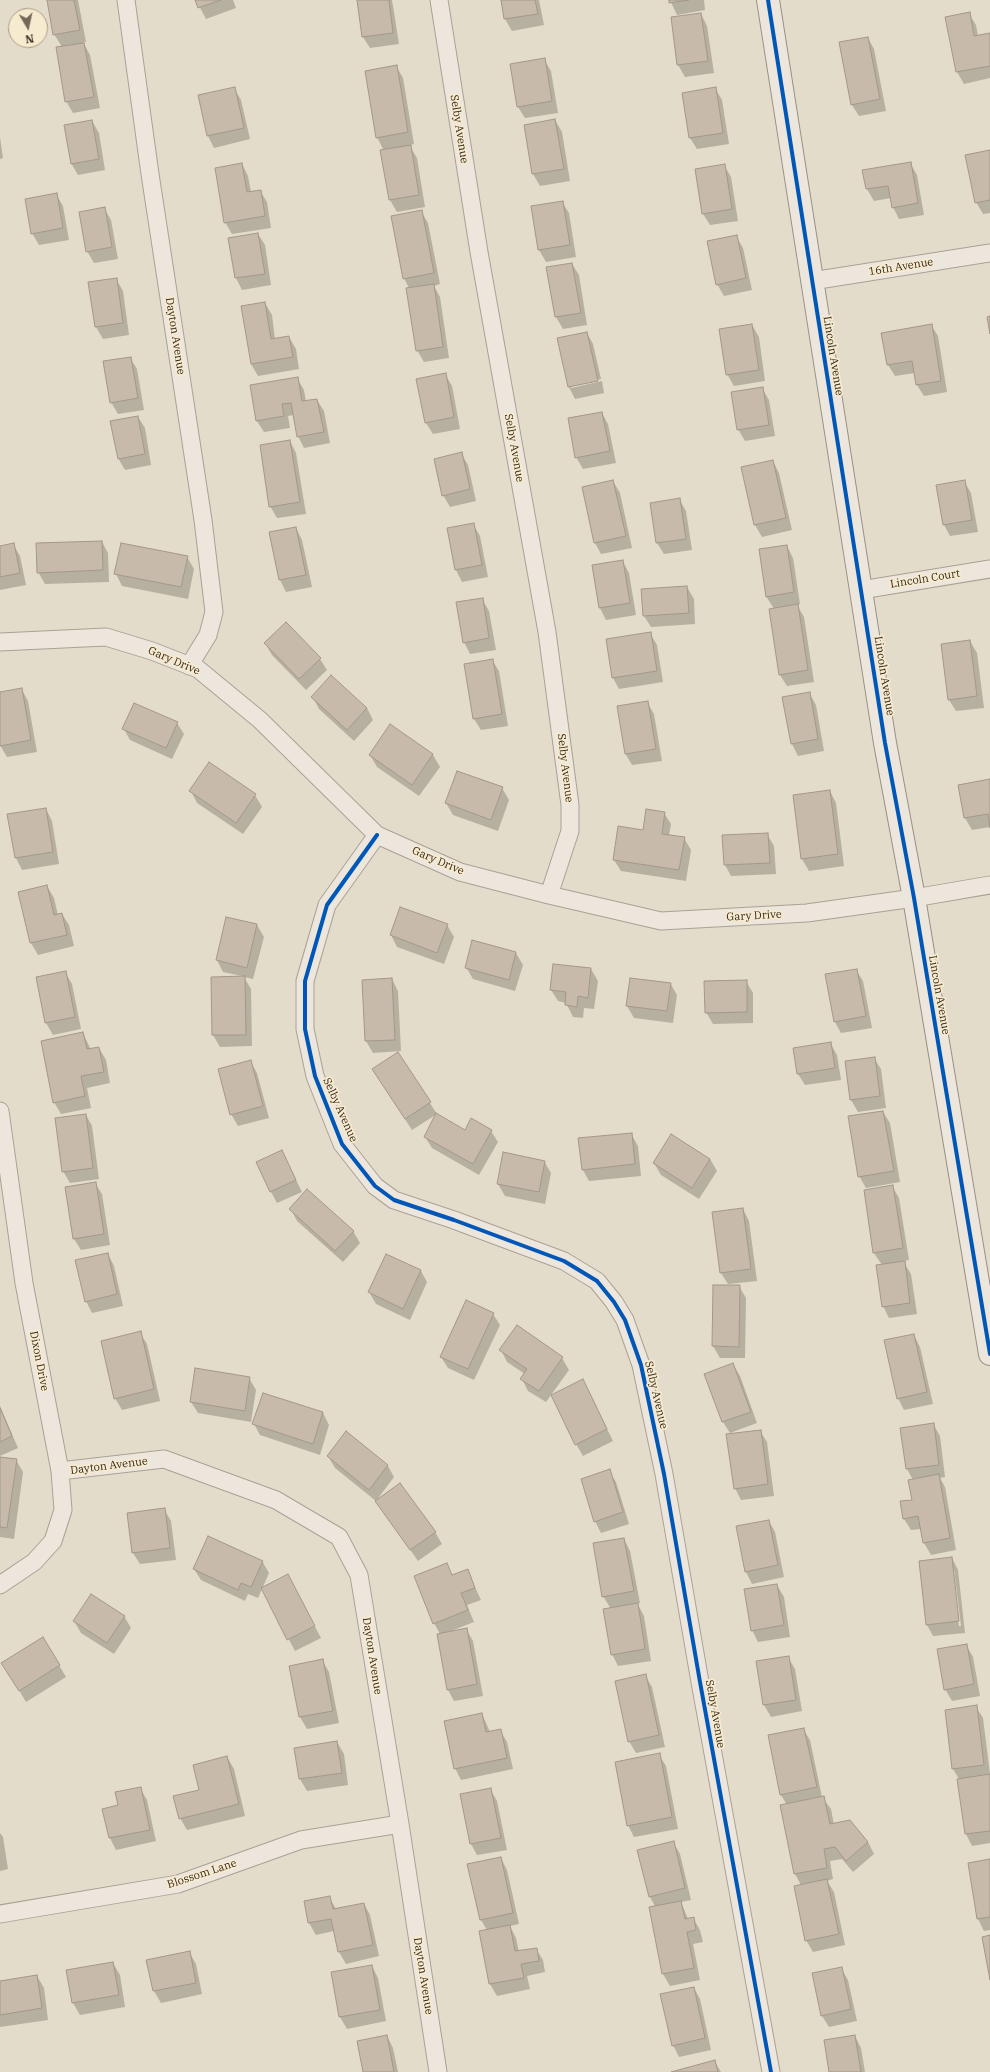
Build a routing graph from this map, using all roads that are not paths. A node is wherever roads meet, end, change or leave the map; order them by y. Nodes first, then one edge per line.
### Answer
1 (126, 0) edge
2 (439, 0) edge
3 (768, 0) edge
4 (990, 253) edge
5 (812, 281) junction
6 (990, 569) edge
7 (861, 590) junction
8 (0, 642) edge
9 (189, 666) junction
10 (377, 835) junction
11 (990, 885) edge
12 (549, 895) junction
13 (914, 898) junction
14 (0, 1111) edge
15 (990, 1354) edge
16 (60, 1471) junction
17 (0, 1585) edge
18 (400, 1824) junction
19 (0, 1914) edge
20 (438, 2072) edge
21 (771, 2072) edge

1 - 9 street, Dayton Avenue
2 - 12 street, Selby Avenue
3 - 5 street, Lincoln Avenue
4 - 5 street, 16th Avenue
5 - 7 street, Lincoln Avenue
6 - 7 street, Lincoln Court
7 - 13 street, Lincoln Avenue
8 - 9 street, Gary Drive
9 - 10 street, Gary Drive
10 - 12 street, Gary Drive
10 - 21 street, Selby Avenue
11 - 13 street, Gary Drive
12 - 13 street, Gary Drive
13 - 15 street, Lincoln Avenue
14 - 16 street, Dixon Drive
16 - 17 street, Dixon Drive
16 - 18 street, Dayton Avenue
18 - 19 street, Blossom Lane
18 - 20 street, Dayton Avenue

